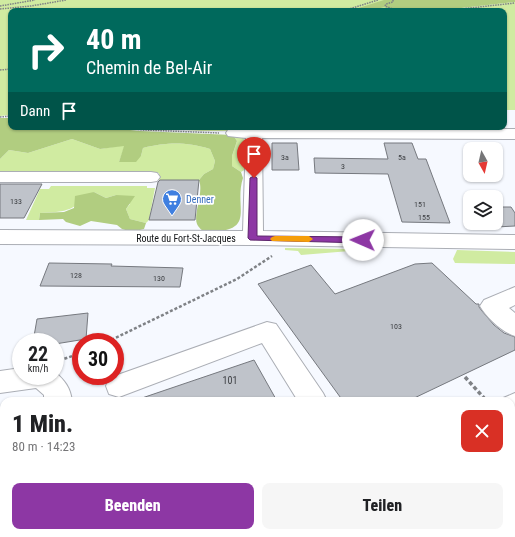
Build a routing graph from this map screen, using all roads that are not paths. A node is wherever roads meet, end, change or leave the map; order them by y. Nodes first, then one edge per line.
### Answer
1 (234, 133) road end
2 (254, 134) junction
3 (515, 134) edge
4 (0, 177) edge
5 (151, 177) dead end
6 (0, 237) edge
7 (253, 238) junction
8 (515, 242) edge
9 (515, 296) edge
10 (515, 327) edge
11 (0, 382) edge
12 (119, 386) dead end
13 (58, 397) edge
14 (311, 397) edge

1 - 2 street
2 - 3 street
2 - 7 street
4 - 5 street
6 - 7 street, Route du Fort-St-Jacques
7 - 8 street, Route du Fort-St-Jacques
9 - 10 street
11 - 13 street
12 - 14 street

